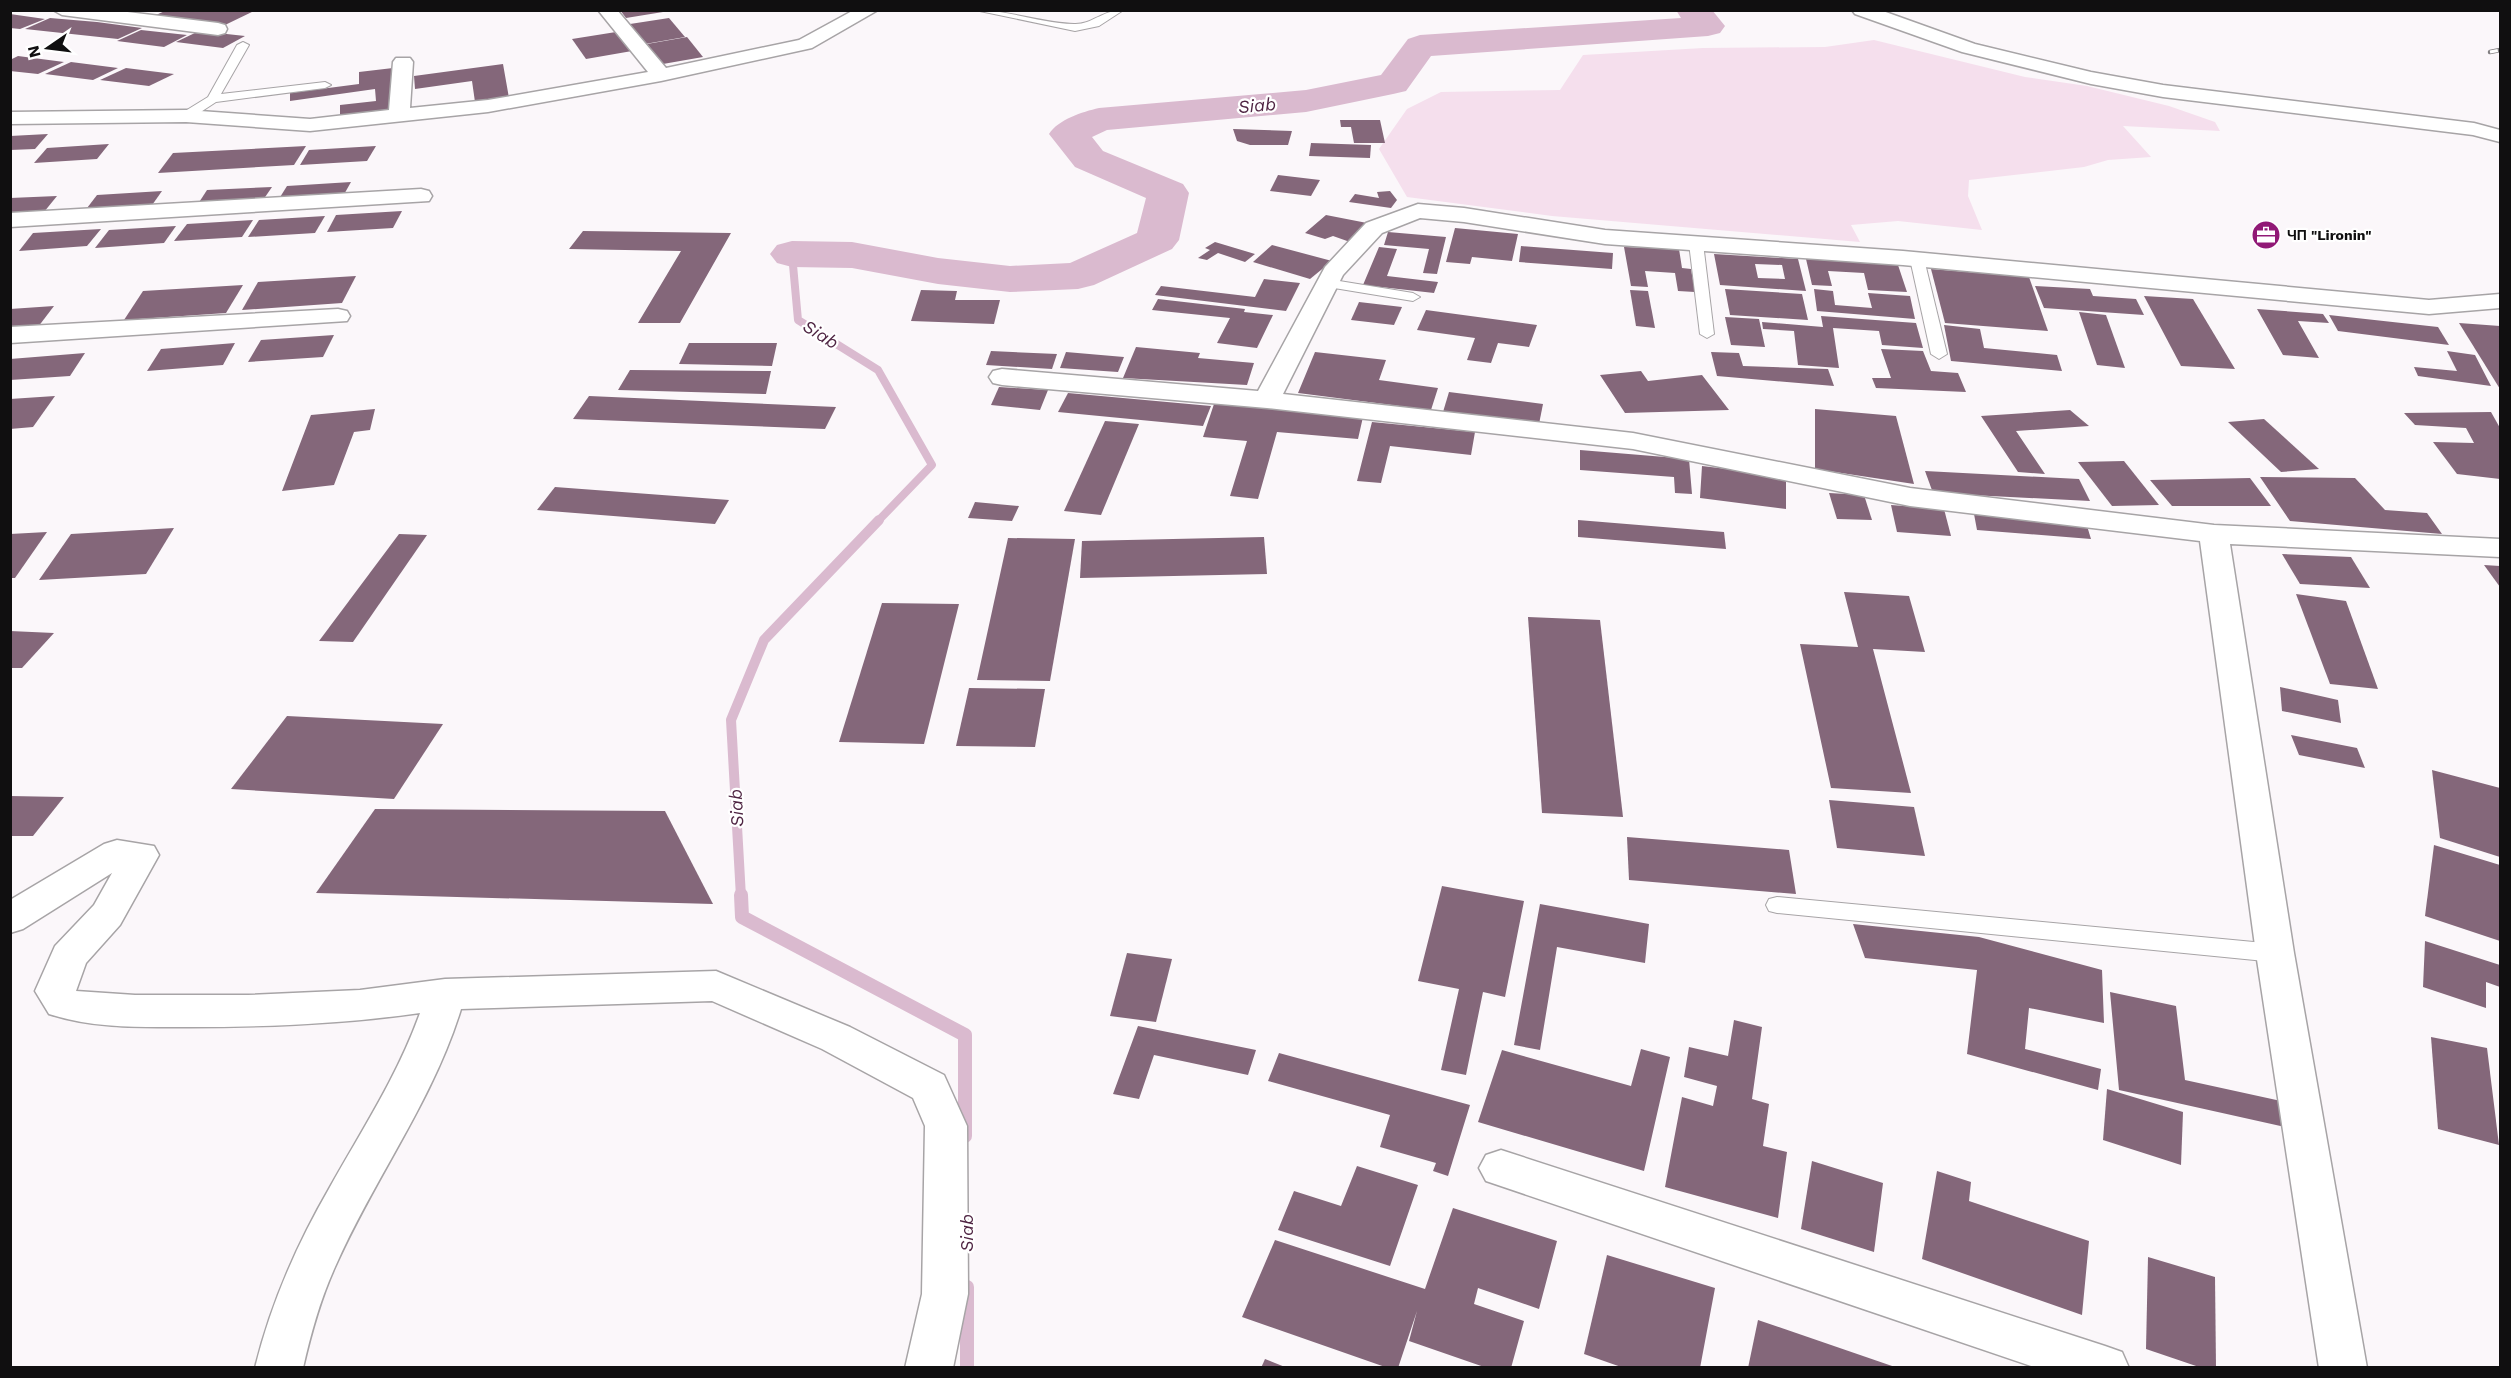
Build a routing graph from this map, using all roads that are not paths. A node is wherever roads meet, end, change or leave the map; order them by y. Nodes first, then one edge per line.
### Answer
1 (62, 10) edge
2 (607, 10) edge
3 (869, 10) edge
4 (980, 10) edge
5 (1116, 10) edge
6 (1861, 10) edge
7 (218, 29) dead end
8 (243, 45) dead end
9 (403, 62) dead end
10 (661, 75) junction
11 (325, 85) dead end
12 (213, 99) junction
13 (399, 114) junction
14 (186, 116) junction
15 (10, 118) edge
16 (2500, 136) edge
17 (421, 196) dead end
18 (10, 220) edge
19 (1696, 243) junction
20 (1917, 259) junction
21 (1327, 284) junction
22 (1413, 297) dead end
23 (2500, 301) edge
24 (338, 316) dead end
25 (1707, 334) dead end
26 (10, 335) edge
27 (1939, 354) dead end
28 (1002, 377) dead end
29 (1267, 400) junction
30 (2214, 534) junction
31 (2500, 548) edge
32 (1777, 905) dead end
33 (10, 919) edge
34 (2275, 952) junction
35 (445, 994) junction
36 (1501, 1167) dead end
37 (279, 1368) edge
38 (929, 1368) edge
39 (2105, 1368) edge
40 (2343, 1368) edge

1 - 7 street
2 - 10 street
3 - 10 street
4 - 5 lane
6 - 16 street
8 - 12 lane
9 - 13 street
10 - 13 street
11 - 12 lane
12 - 14 lane
13 - 14 street
14 - 15 street
17 - 18 street
19 - 20 street
19 - 21 street
19 - 25 lane
20 - 23 street
20 - 27 lane
21 - 22 lane
21 - 29 street
24 - 26 street
28 - 29 street
29 - 30 street
30 - 31 street
30 - 34 street
32 - 34 lane
33 - 35 street
34 - 40 street
35 - 37 street
35 - 38 street
36 - 39 street

